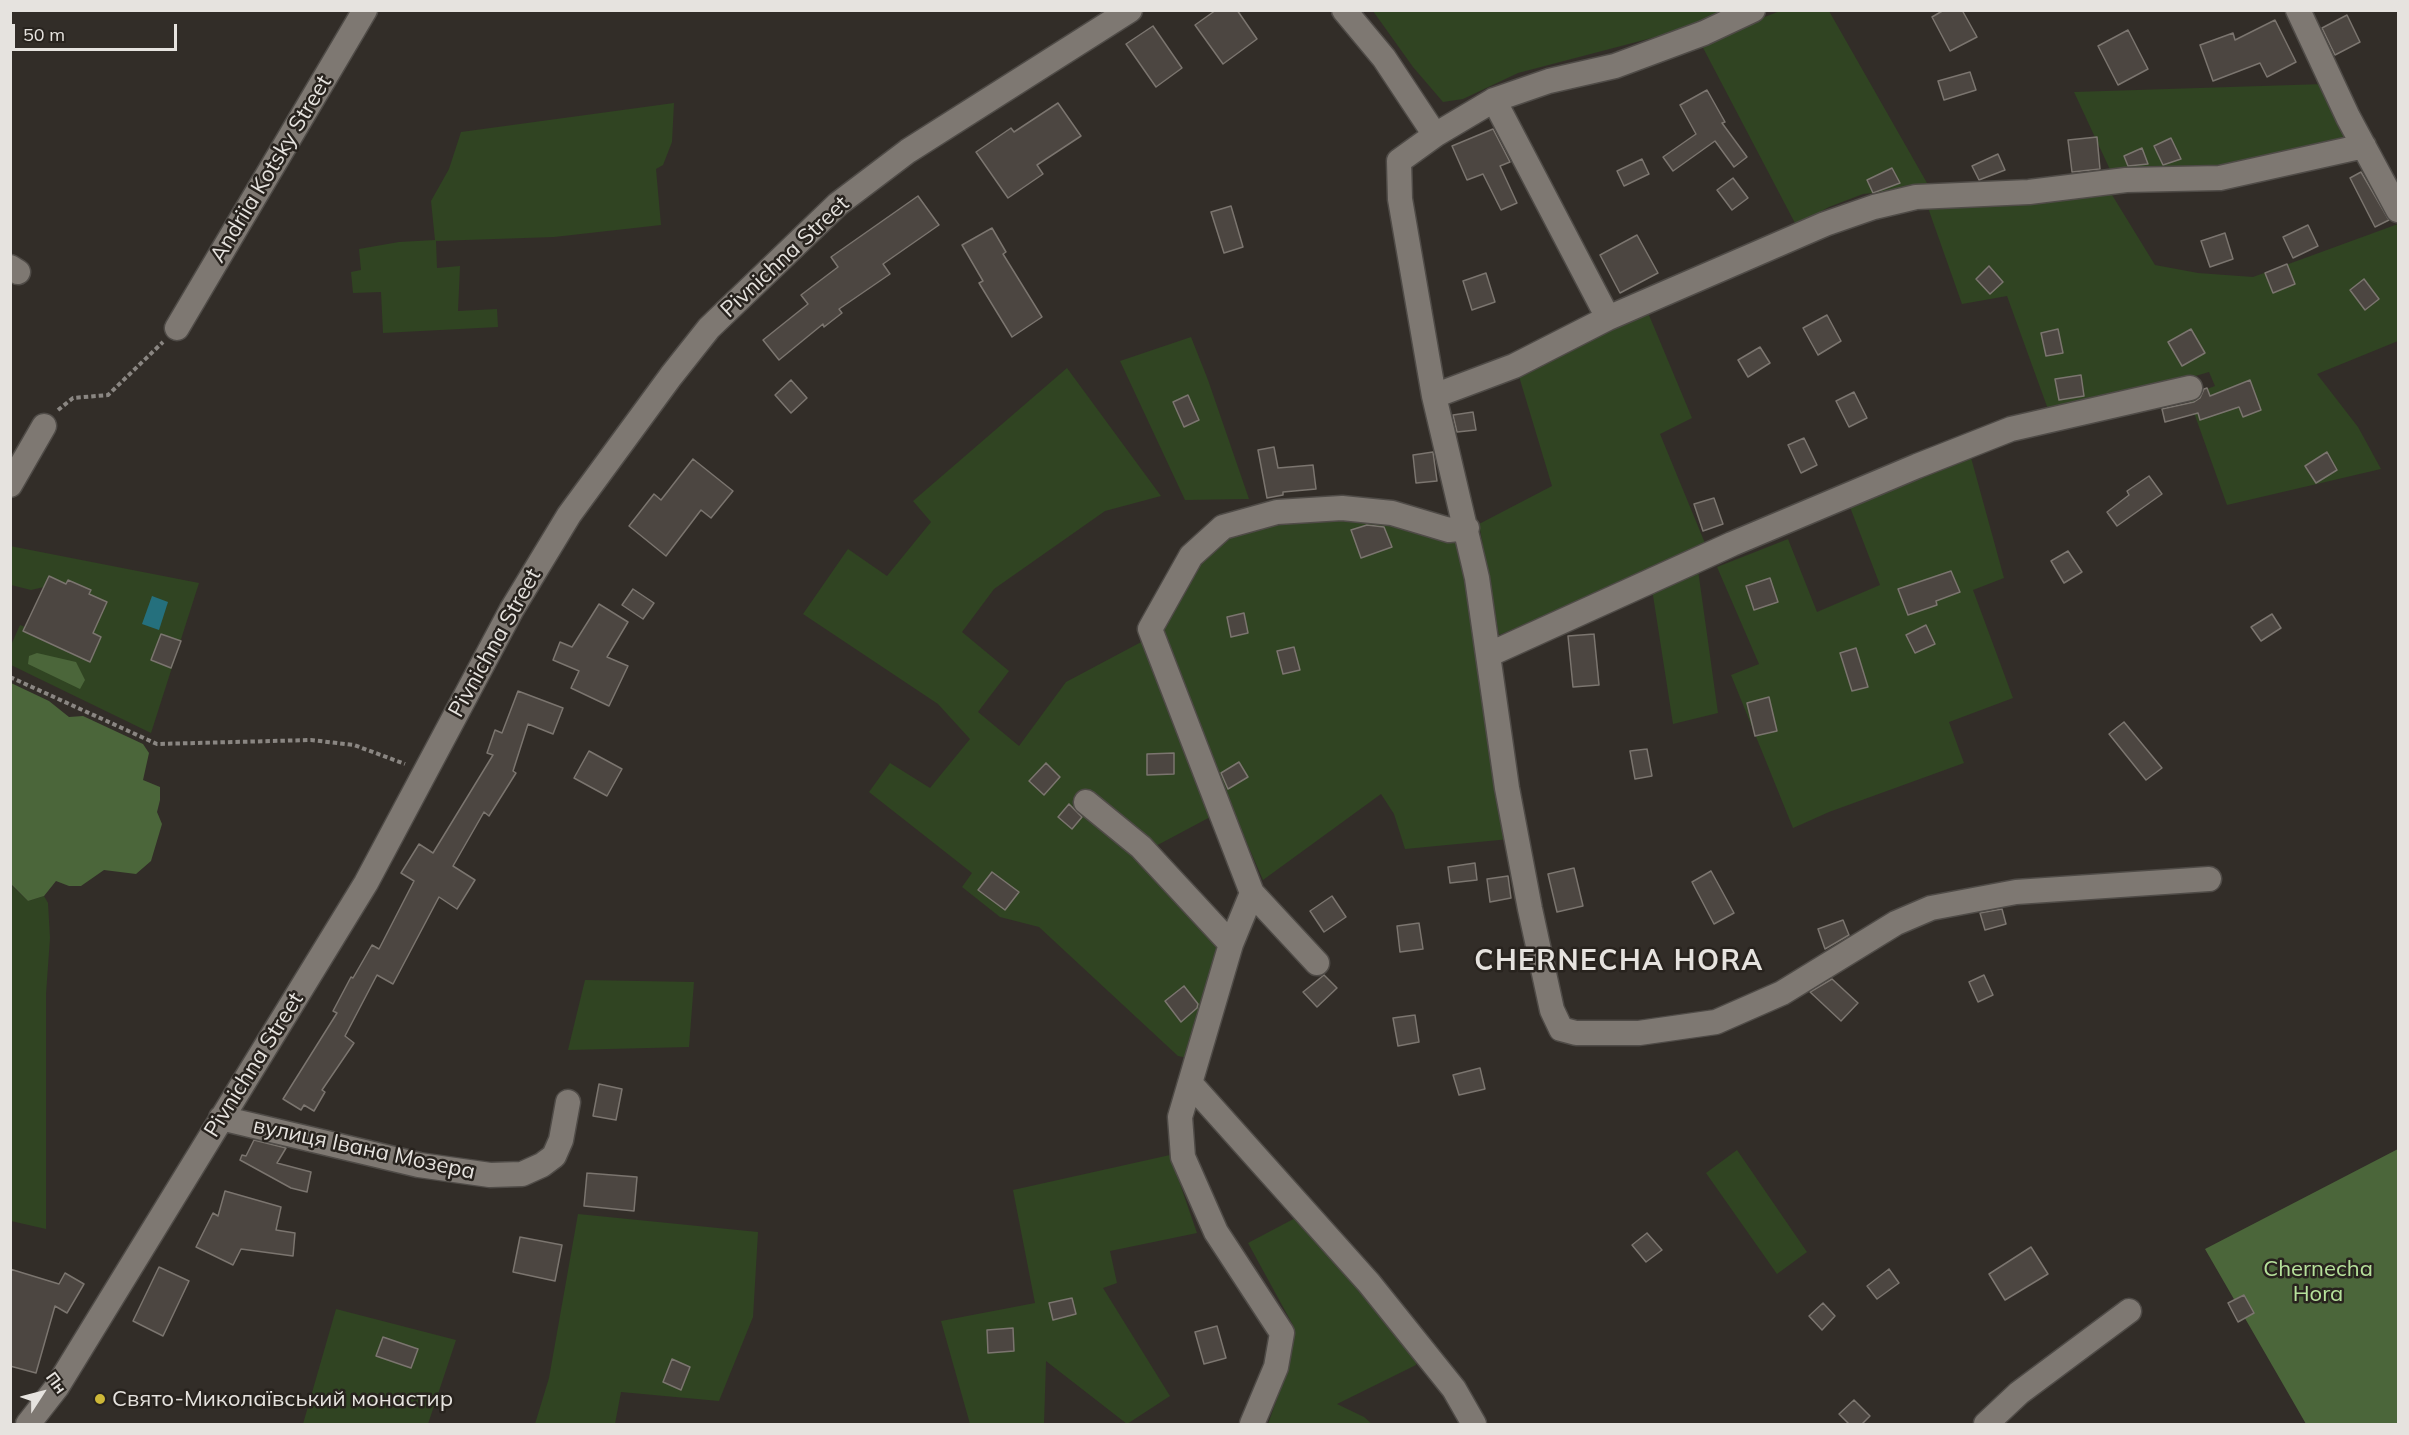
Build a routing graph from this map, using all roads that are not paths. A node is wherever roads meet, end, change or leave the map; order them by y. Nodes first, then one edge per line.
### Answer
1 (365, 10) edge
2 (1130, 10) edge
3 (1344, 10) edge
4 (1752, 10) edge
5 (2298, 10) edge
6 (1494, 100) junction
7 (1435, 135) junction
8 (2364, 146) junction
9 (2398, 210) edge
10 (1608, 318) junction
11 (177, 328) road end
12 (2190, 388) dead end
13 (1434, 396) junction
14 (44, 426) road end
15 (10, 485) edge
16 (1467, 528) junction
17 (1488, 655) junction
18 (1086, 802) dead end
19 (2209, 879) dead end
20 (1252, 893) junction
21 (1231, 944) junction
22 (1317, 963) dead end
23 (1190, 1083) junction
24 (568, 1102) dead end
25 (220, 1118) junction
26 (2129, 1311) dead end
27 (28, 1425) edge
28 (1252, 1425) edge
29 (1474, 1425) edge
30 (1986, 1425) edge

1 - 11 street, Andriia Kotsky Street
2 - 25 street, Pivnichna Street
3 - 7 street
4 - 6 street
5 - 8 street
6 - 7 street
6 - 10 street
7 - 13 street
8 - 9 street
8 - 10 street
10 - 13 street
12 - 17 street
13 - 16 street
14 - 15 street
16 - 17 street
16 - 20 street
17 - 19 street
18 - 21 street
20 - 21 street
20 - 22 street
21 - 23 street
23 - 28 street
23 - 29 street
24 - 25 street, вулиця Івана Мозера
25 - 27 street, Pivnichna Street
26 - 30 street

